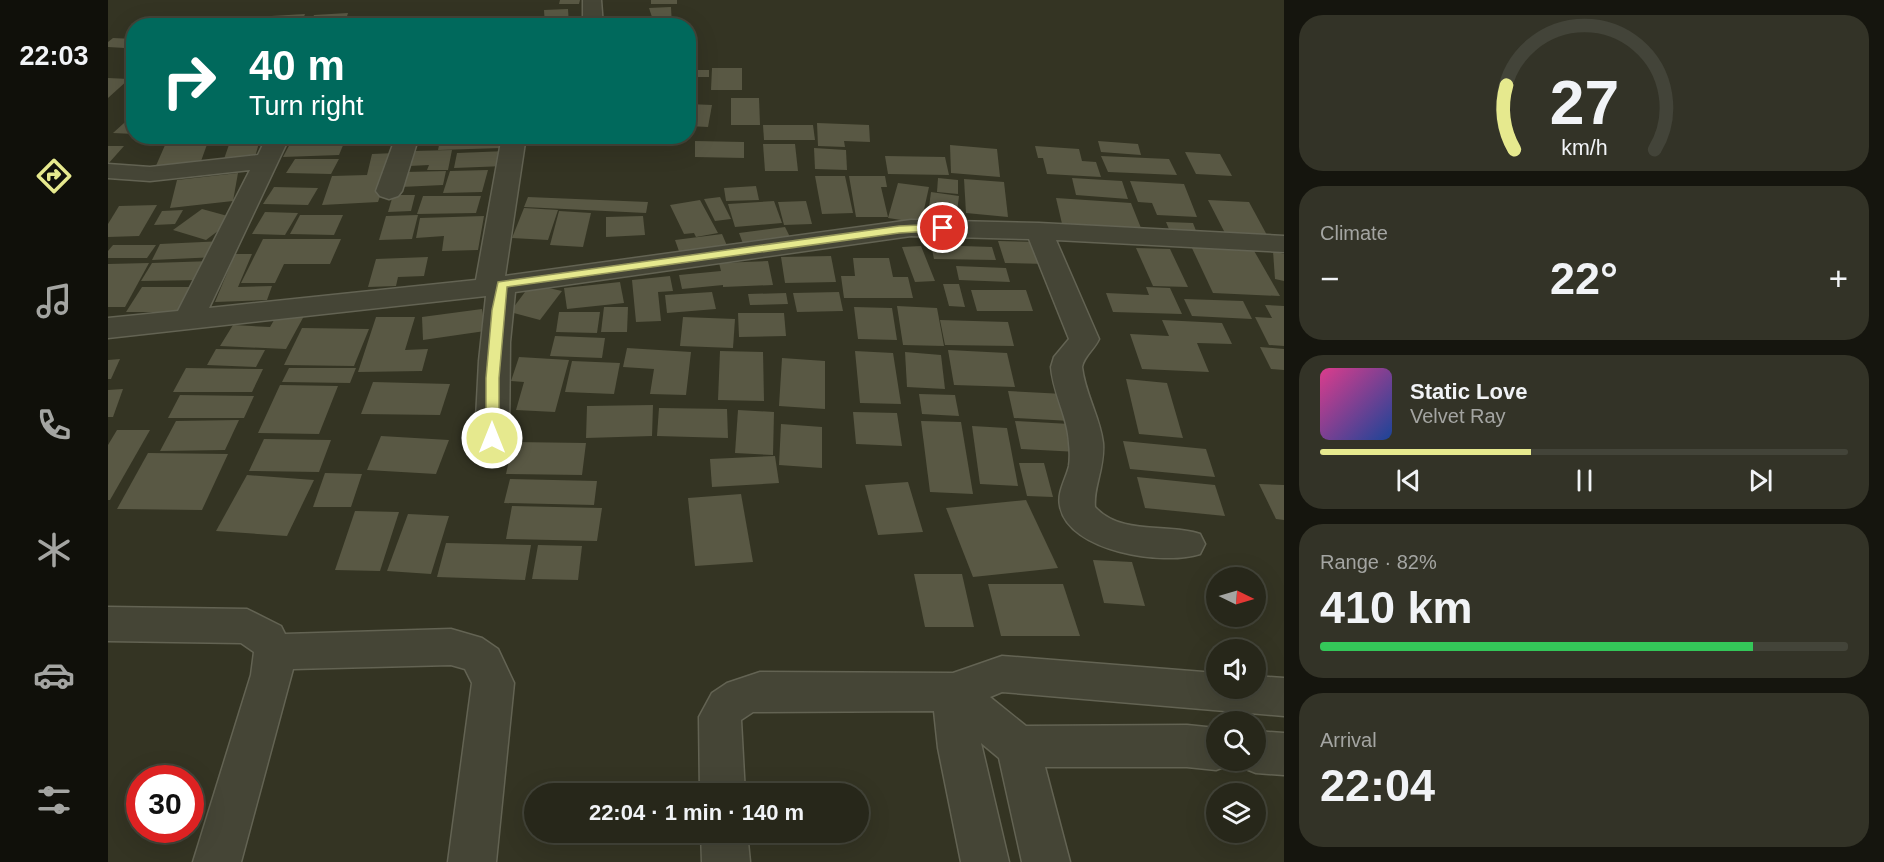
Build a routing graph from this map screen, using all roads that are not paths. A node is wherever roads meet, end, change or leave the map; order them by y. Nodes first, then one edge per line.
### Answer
1 (592, 0) edge
2 (593, 18) edge
3 (275, 144) edge
4 (405, 144) edge
5 (513, 144) edge
6 (267, 161) junction
7 (108, 171) edge
8 (389, 191) dead end
9 (1039, 231) junction
10 (1284, 244) edge
11 (495, 286) junction
12 (188, 321) junction
13 (108, 328) edge
14 (492, 438) dead end
15 (1187, 544) dead end
16 (108, 624) edge
17 (274, 652) junction
18 (953, 692) junction
19 (1284, 697) edge
20 (1017, 747) junction
21 (1206, 747) edge
22 (1266, 753) edge
23 (1284, 754) edge
24 (723, 783) edge
25 (725, 843) edge
26 (217, 862) edge
27 (472, 862) edge
28 (726, 862) edge
29 (985, 862) edge
30 (1046, 862) edge

1 - 2 street
3 - 6 street
4 - 8 street
5 - 11 street
6 - 7 street
6 - 12 street
9 - 10 street
9 - 11 street
9 - 15 street
11 - 12 street
11 - 14 street
12 - 13 street
16 - 17 street
17 - 26 street
17 - 27 street
18 - 19 street
18 - 20 street
18 - 24 street
18 - 29 street
20 - 21 street
20 - 30 street
22 - 23 street
25 - 28 street

